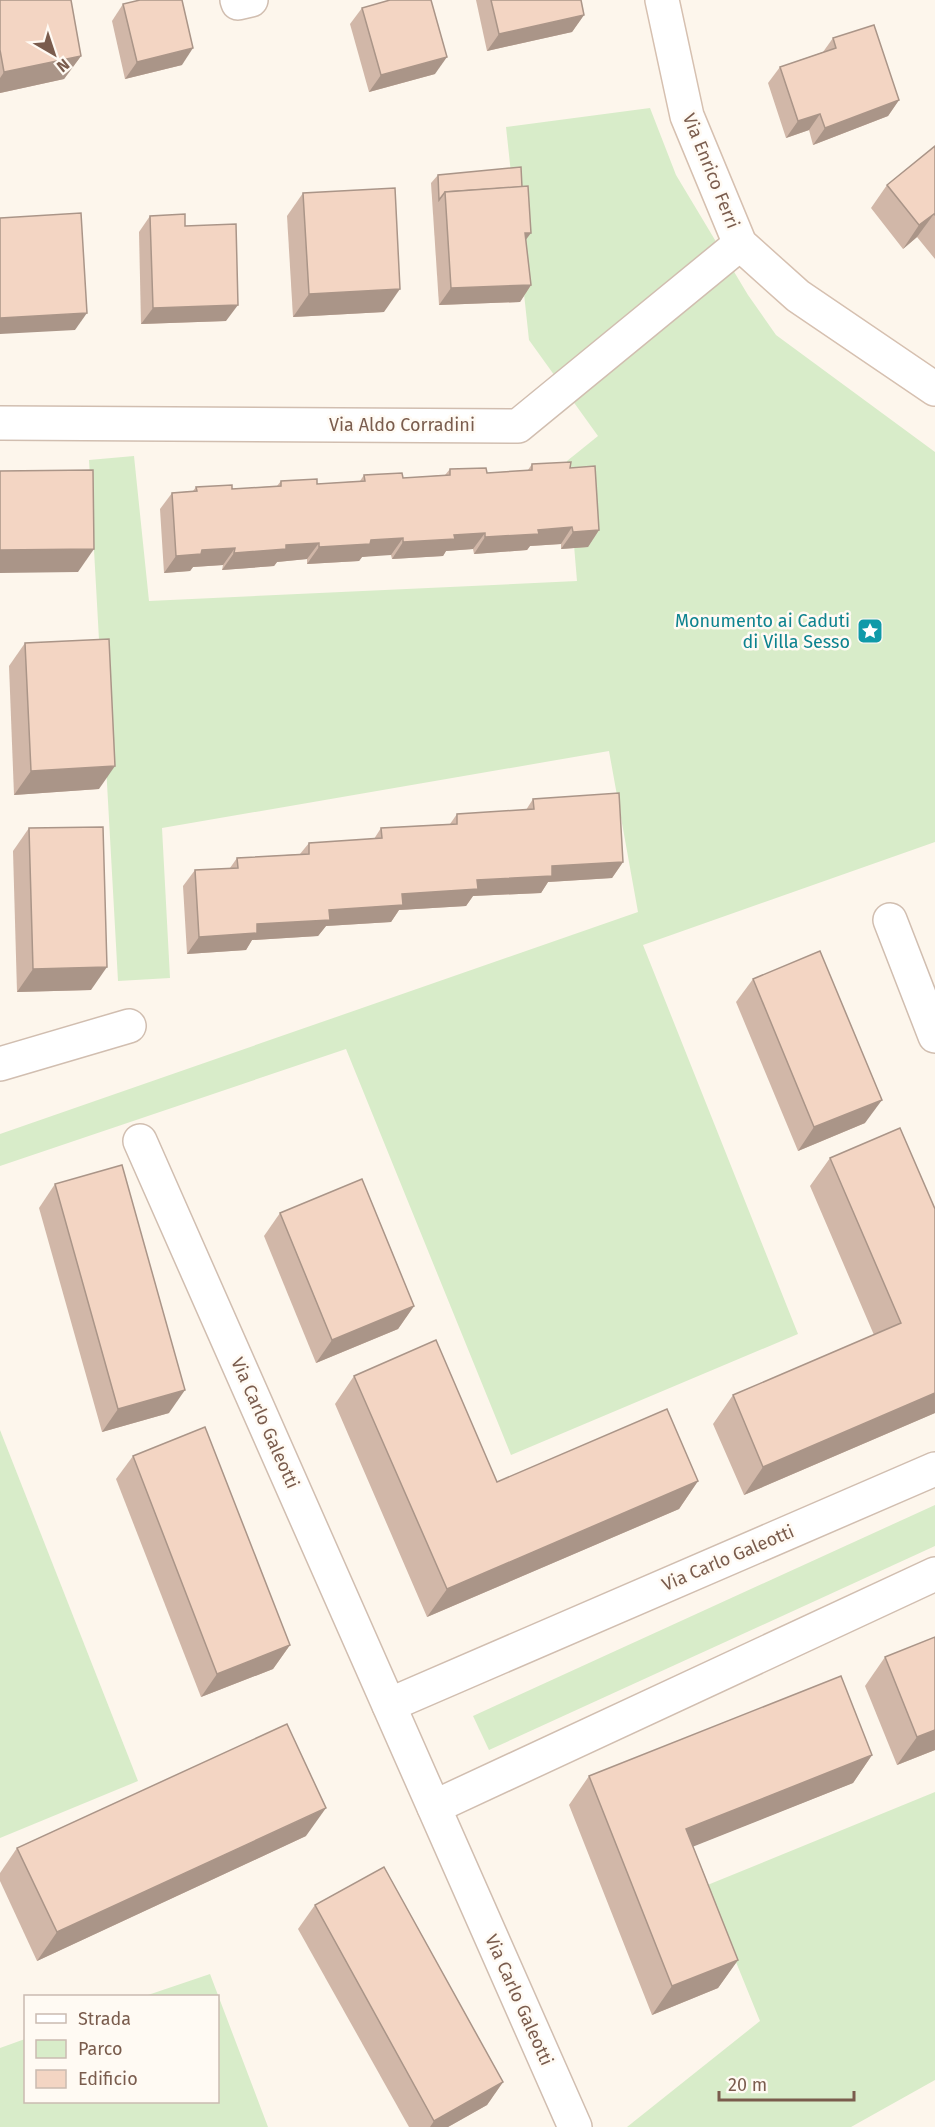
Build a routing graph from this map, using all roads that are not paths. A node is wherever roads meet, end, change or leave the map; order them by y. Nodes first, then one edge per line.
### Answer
1 (237, 0) edge
2 (251, 0) edge
3 (662, 0) edge
4 (740, 244) junction
5 (935, 389) edge
6 (0, 423) edge
7 (890, 920) dead end
8 (129, 1026) dead end
9 (935, 1036) edge
10 (0, 1064) edge
11 (140, 1141) dead end
12 (935, 1469) edge
13 (935, 1574) edge
14 (389, 1705) junction
15 (434, 1808) junction
16 (575, 2127) edge

1 - 2 street
3 - 4 street, Via Enrico Ferri
4 - 5 street, Via Enrico Ferri
4 - 6 street, Via Aldo Corradini
7 - 9 street
8 - 10 street
11 - 14 street, Via Carlo Galeotti
12 - 14 street, Via Carlo Galeotti
13 - 15 street
14 - 15 street, Via Carlo Galeotti
15 - 16 street, Via Carlo Galeotti

